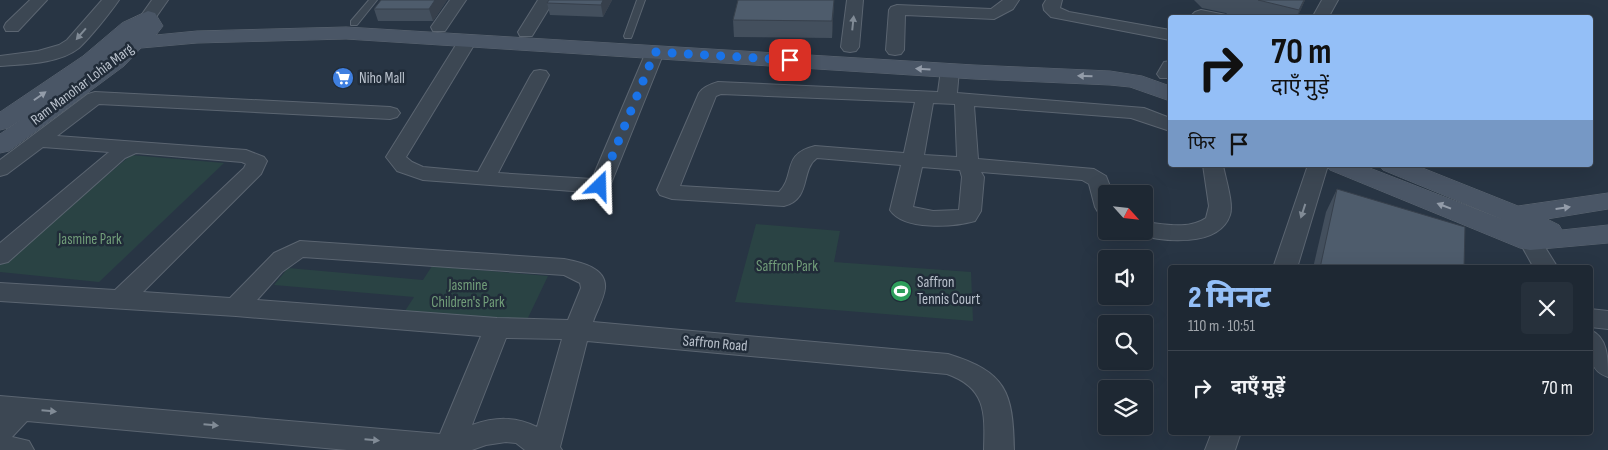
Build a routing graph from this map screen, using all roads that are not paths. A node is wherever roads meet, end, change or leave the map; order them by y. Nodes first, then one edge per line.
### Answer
1 (39, 0) edge
2 (111, 0) edge
3 (373, 0) edge
4 (458, 0) edge
5 (546, 0) edge
6 (641, 0) edge
7 (855, 0) edge
8 (1011, 0) edge
9 (1054, 0) edge
10 (1330, 0) edge
11 (1322, 15) edge
12 (354, 23) junction
13 (12, 27) dead end
14 (439, 27) junction
15 (137, 29) edge
16 (526, 32) junction
17 (1168, 35) edge
18 (628, 36) junction
19 (468, 40) junction
20 (560, 40) junction
21 (895, 50) junction
22 (655, 52) junction
23 (862, 53) junction
24 (0, 60) edge
25 (950, 70) junction
26 (540, 76) dead end
27 (1168, 78) edge
28 (1168, 78) edge
29 (925, 98) junction
30 (955, 99) junction
31 (390, 113) dead end
32 (0, 123) edge
33 (1168, 124) edge
34 (40, 141) junction
35 (0, 146) edge
36 (132, 147) junction
37 (913, 160) junction
38 (968, 164) junction
39 (1213, 167) edge
40 (1317, 167) edge
41 (1344, 167) edge
42 (1397, 167) edge
43 (0, 170) edge
44 (485, 178) junction
45 (1100, 185) edge
46 (1608, 201) edge
47 (1516, 215) junction
48 (1480, 220) junction
49 (1153, 229) edge
50 (1608, 234) edge
51 (1568, 239) junction
52 (1530, 241) junction
53 (0, 256) edge
54 (1286, 265) edge
55 (1544, 265) edge
56 (0, 292) edge
57 (120, 300) junction
58 (236, 307) junction
59 (1593, 318) edge
60 (1608, 320) edge
61 (497, 328) junction
62 (577, 330) junction
63 (1593, 347) edge
64 (1600, 364) edge
65 (11, 408) edge
66 (0, 431) edge
67 (1225, 435) edge
68 (0, 448) edge
69 (449, 448) edge
70 (19, 450) edge
71 (546, 450) edge
72 (999, 450) edge
73 (1220, 450) edge

1 - 13 street
2 -> 24 street
3 - 12 lane
4 - 14 street
5 - 16 street
6 - 18 lane
23 -> 7 street
8 - 21 street
9 - 17 street
10 - 11 street
12 - 14 street
12 - 15 street
14 - 16 street
15 - 19 street
32 -> 15 street, Ram Manohar Lohia Marg
15 - 35 street, Ram Manohar Lohia Marg
16 - 20 street
18 - 20 street
18 - 23 street
19 - 20 street
19 - 44 street
20 - 22 street
21 - 23 street
21 - 27 street
22 - 23 street
22 - 44 street
25 -> 23 street
28 -> 25 street
25 - 30 street
26 - 44 street
29 - 30 street
29 - 37 street
29 - 37 street
30 - 33 street
30 - 38 street
31 - 34 street
34 - 36 street
34 - 43 street
36 - 53 street
36 - 57 street
37 - 38 street
37 - 38 street
38 - 45 street
39 - 49 street
40 -> 54 street
48 -> 41 street
42 - 47 street
47 -> 46 street
47 - 48 street
47 - 51 street
48 - 52 street
50 - 51 street
51 - 52 street
52 - 55 street
56 - 57 street, Saffron Road
57 - 58 street, Saffron Road
58 - 61 street, Saffron Road
58 - 62 street
59 - 60 street
61 - 62 street, Saffron Road
61 - 69 street
62 - 71 street
62 - 72 street, Saffron Road
63 - 64 street
65 - 66 street
65 -> 69 street
67 - 73 street
68 - 70 street
69 - 71 street

